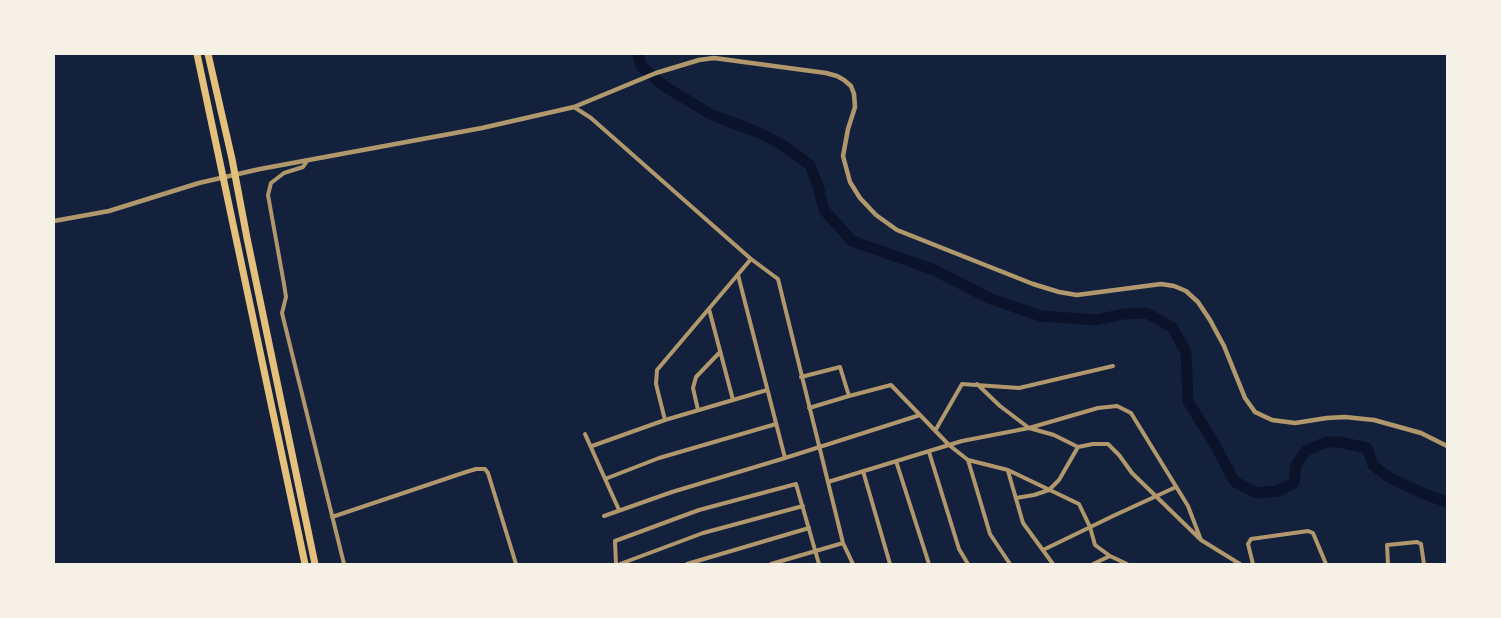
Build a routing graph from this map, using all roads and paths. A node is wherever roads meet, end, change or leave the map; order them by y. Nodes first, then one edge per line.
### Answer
1 (197, 54) edge
2 (208, 54) edge
3 (574, 107) junction
4 (307, 161) junction
5 (54, 220) edge
6 (751, 259) junction
7 (738, 275) junction
8 (709, 309) junction
9 (720, 352) junction
10 (1114, 366) dead end
11 (801, 377) junction
12 (977, 384) junction
13 (767, 390) junction
14 (849, 396) junction
15 (733, 400) junction
16 (809, 408) junction
17 (698, 410) junction
18 (920, 415) junction
19 (665, 420) junction
20 (776, 424) junction
21 (1029, 428) junction
22 (935, 431) junction
23 (585, 434) dead end
24 (592, 446) junction
25 (949, 446) junction
26 (1447, 446) edge
27 (818, 447) junction
28 (1078, 447) junction
29 (929, 452) junction
30 (785, 458) junction
31 (968, 460) junction
32 (896, 461) junction
33 (1008, 470) junction
34 (863, 471) junction
35 (605, 478) junction
36 (828, 482) junction
37 (1176, 487) junction
38 (1049, 490) junction
39 (1157, 496) junction
40 (1016, 498) junction
41 (802, 506) junction
42 (619, 510) junction
43 (604, 516) dead end
44 (332, 518) junction
45 (1090, 527) junction
46 (809, 528) junction
47 (1201, 540) junction
48 (843, 543) junction
49 (1043, 550) junction
50 (816, 552) junction
51 (1110, 556) junction
52 (305, 564) edge
53 (315, 564) edge
54 (344, 564) edge
55 (516, 564) edge
56 (616, 564) edge
57 (620, 564) edge
58 (687, 564) edge
59 (772, 564) edge
60 (819, 564) edge
61 (853, 564) edge
62 (890, 564) edge
63 (929, 564) edge
64 (968, 564) edge
65 (1010, 564) edge
66 (1053, 564) edge
67 (1093, 564) edge
68 (1127, 564) edge
69 (1240, 564) edge
70 (1253, 564) edge
71 (1325, 564) edge
72 (1388, 564) edge
73 (1424, 564) edge

1 - 52 highway
2 - 53 highway
3 - 4 street
3 - 6 street
3 - 26 street
4 - 5 street
4 - 44 street
6 - 7 street
6 - 11 street
7 - 8 street
7 - 13 street
8 - 9 street
8 - 19 street
9 - 15 street
9 - 17 street
10 - 12 street
11 - 14 street
11 - 16 street
12 - 21 street
12 - 22 street
13 - 15 street
13 - 20 street
14 - 16 street
14 - 18 street
15 - 17 street
16 - 27 street
17 - 19 street
18 - 22 street
18 - 27 street
19 - 24 street
20 - 30 street
20 - 35 street
21 - 25 street
21 - 28 street
21 - 37 street
22 - 25 street
23 - 24 street
24 - 35 street
25 - 29 street
25 - 31 street
27 - 30 street
27 - 36 street
28 - 38 street
28 - 39 street
29 - 32 street
29 - 64 street
30 - 42 street
31 - 33 street
31 - 65 street
32 - 34 street
32 - 63 street
33 - 38 street
33 - 40 street
34 - 36 street
34 - 62 street
35 - 42 street
36 - 48 street
37 - 39 street
37 - 47 street
38 - 40 street
38 - 45 street
39 - 45 street
39 - 47 street
40 - 49 street
41 - 46 street
41 - 56 street
41 - 57 street
42 - 43 street
44 - 54 street
44 - 55 street
45 - 49 street
45 - 51 street
46 - 50 street
46 - 58 street
47 - 69 street
48 - 50 street
48 - 61 street
49 - 66 street
50 - 59 street
50 - 60 street
51 - 67 street
51 - 68 street
70 - 71 street
72 - 73 street

